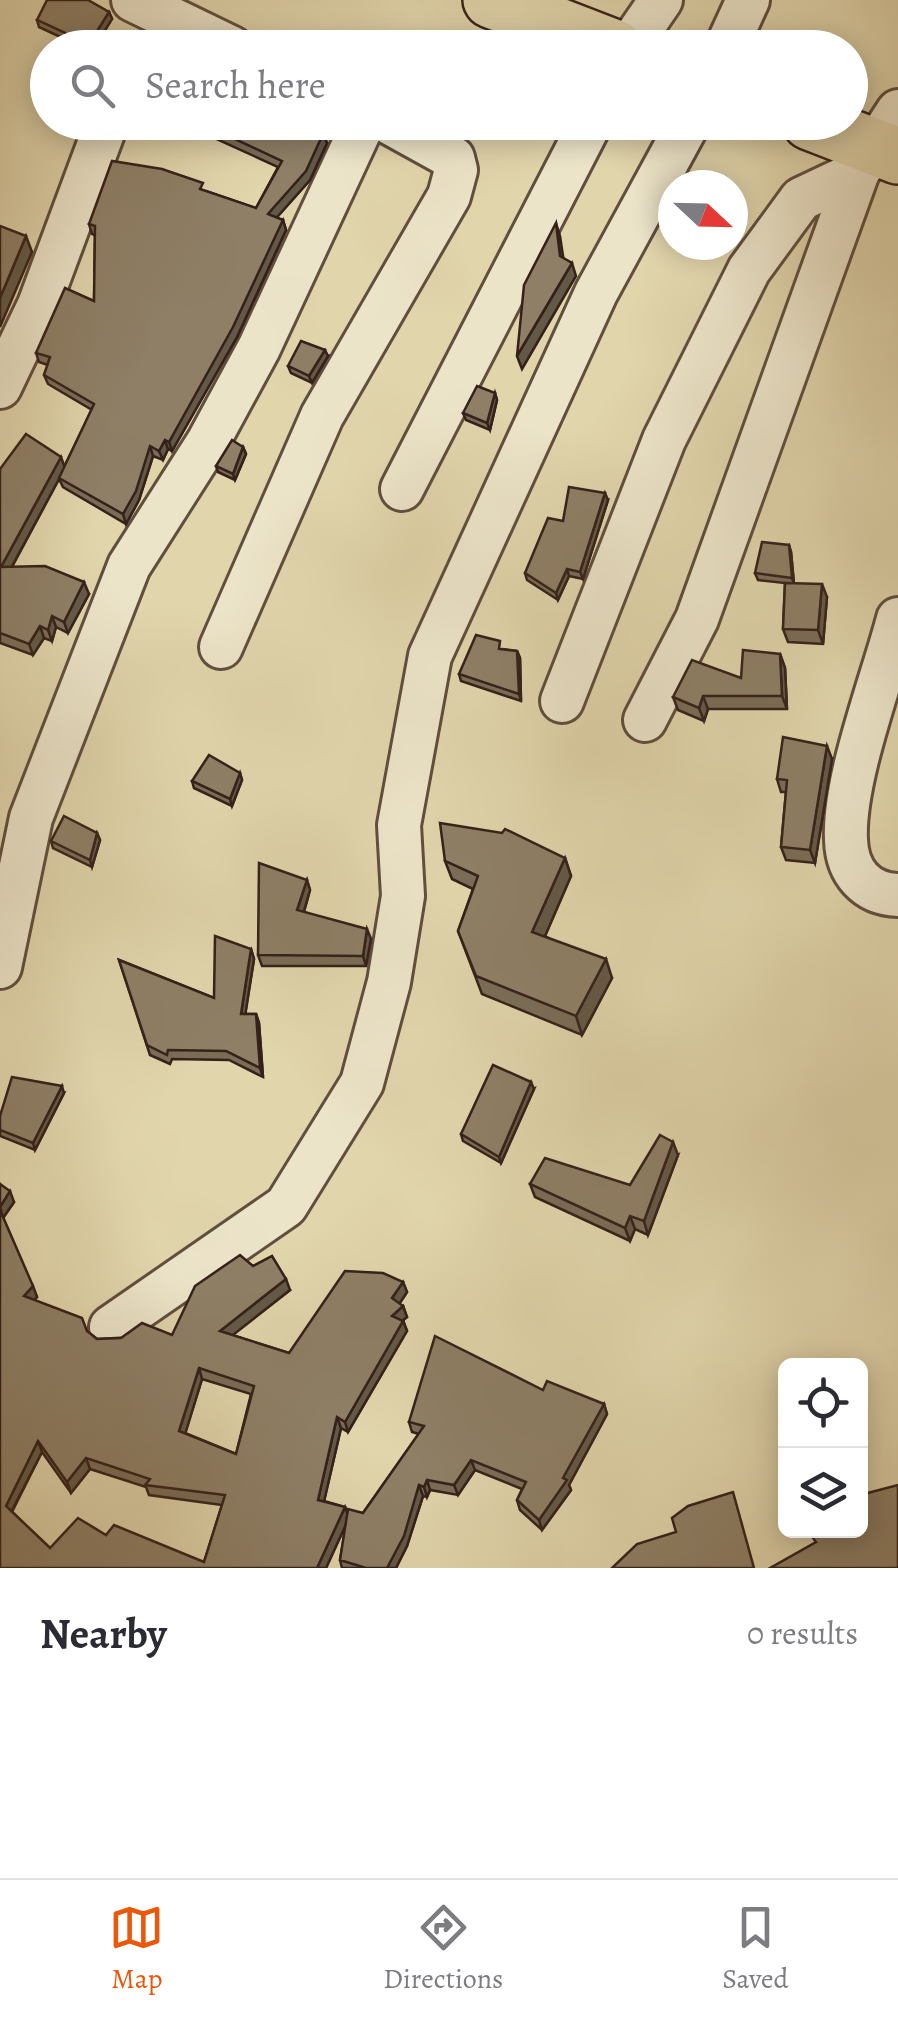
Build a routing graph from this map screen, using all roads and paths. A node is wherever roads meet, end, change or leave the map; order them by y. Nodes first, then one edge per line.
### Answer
1 (491, 0) edge
2 (661, 0) edge
3 (748, 0) edge
4 (158, 17) edge
5 (189, 30) edge
6 (568, 30) edge
7 (640, 30) edge
8 (734, 30) edge
9 (99, 140) edge
10 (356, 140) edge
11 (420, 140) edge
12 (582, 140) edge
13 (679, 140) edge
14 (882, 147) edge
15 (0, 387) edge
16 (402, 489) dead end
17 (898, 620) edge
18 (221, 647) dead end
19 (562, 701) dead end
20 (646, 720) dead end
21 (898, 895) edge
22 (0, 967) edge
23 (111, 1327) dead end

1 - 6 main road
2 - 7 street
3 - 8 street
4 - 5 street
9 - 15 street
10 - 22 street
11 - 18 street
12 - 16 street
13 - 23 street
14 - 19 street
14 - 20 street
17 - 21 street

